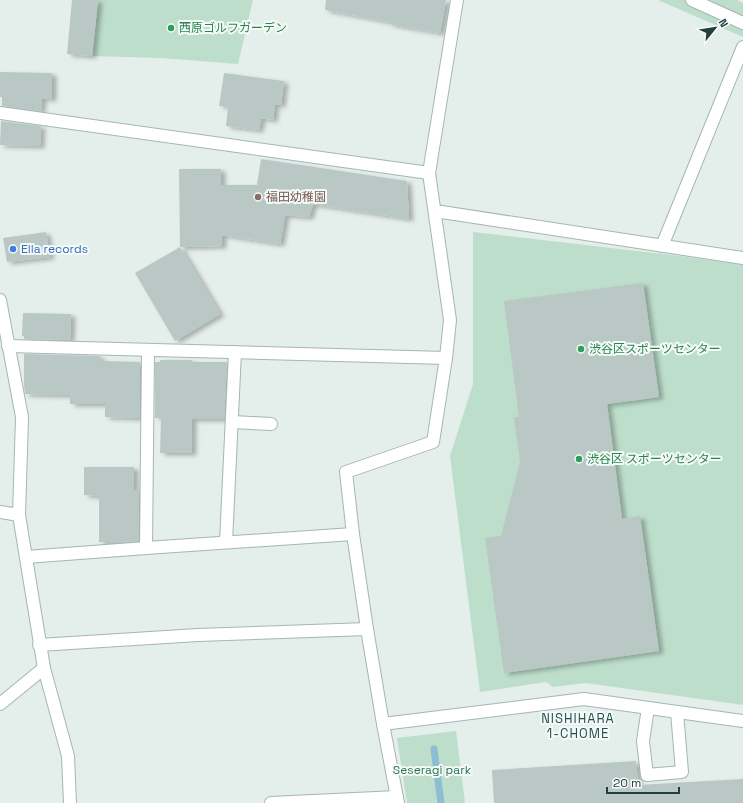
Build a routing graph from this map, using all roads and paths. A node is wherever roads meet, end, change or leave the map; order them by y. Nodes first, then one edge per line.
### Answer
1 (457, 0) edge
2 (692, 0) edge
3 (743, 23) edge
4 (743, 47) edge
5 (0, 112) edge
6 (429, 173) junction
7 (435, 211) junction
8 (662, 246) junction
9 (743, 258) edge
10 (0, 300) edge
11 (8, 346) junction
12 (148, 350) junction
13 (235, 352) junction
14 (446, 358) junction
15 (232, 422) junction
16 (271, 424) dead end
17 (0, 512) edge
18 (19, 515) junction
19 (354, 534) junction
20 (226, 542) junction
21 (146, 548) junction
22 (26, 558) junction
23 (367, 629) junction
24 (39, 645) junction
25 (44, 668) junction
26 (0, 704) edge
27 (648, 708) junction
28 (677, 712) junction
29 (743, 721) edge
30 (383, 724) junction
31 (398, 800) edge
32 (70, 803) edge
33 (271, 803) edge

1 - 6 street
2 - 3 street
4 - 8 street
5 - 6 street
6 - 7 street
7 - 8 street
7 - 14 street
8 - 9 street
10 - 11 street
11 - 12 street
11 - 18 street
12 - 13 street
12 - 21 street
13 - 14 street
13 - 15 street
14 - 19 street
15 - 16 street
15 - 20 street
17 - 18 street
18 - 22 street
19 - 20 street
19 - 23 street
20 - 21 street
21 - 22 street
22 - 24 street
23 - 24 street
23 - 30 street
24 - 25 street
25 - 26 street
25 - 32 street
27 - 28 street
27 - 28 street
27 - 30 street
28 - 29 street
30 - 31 street
31 - 33 street

